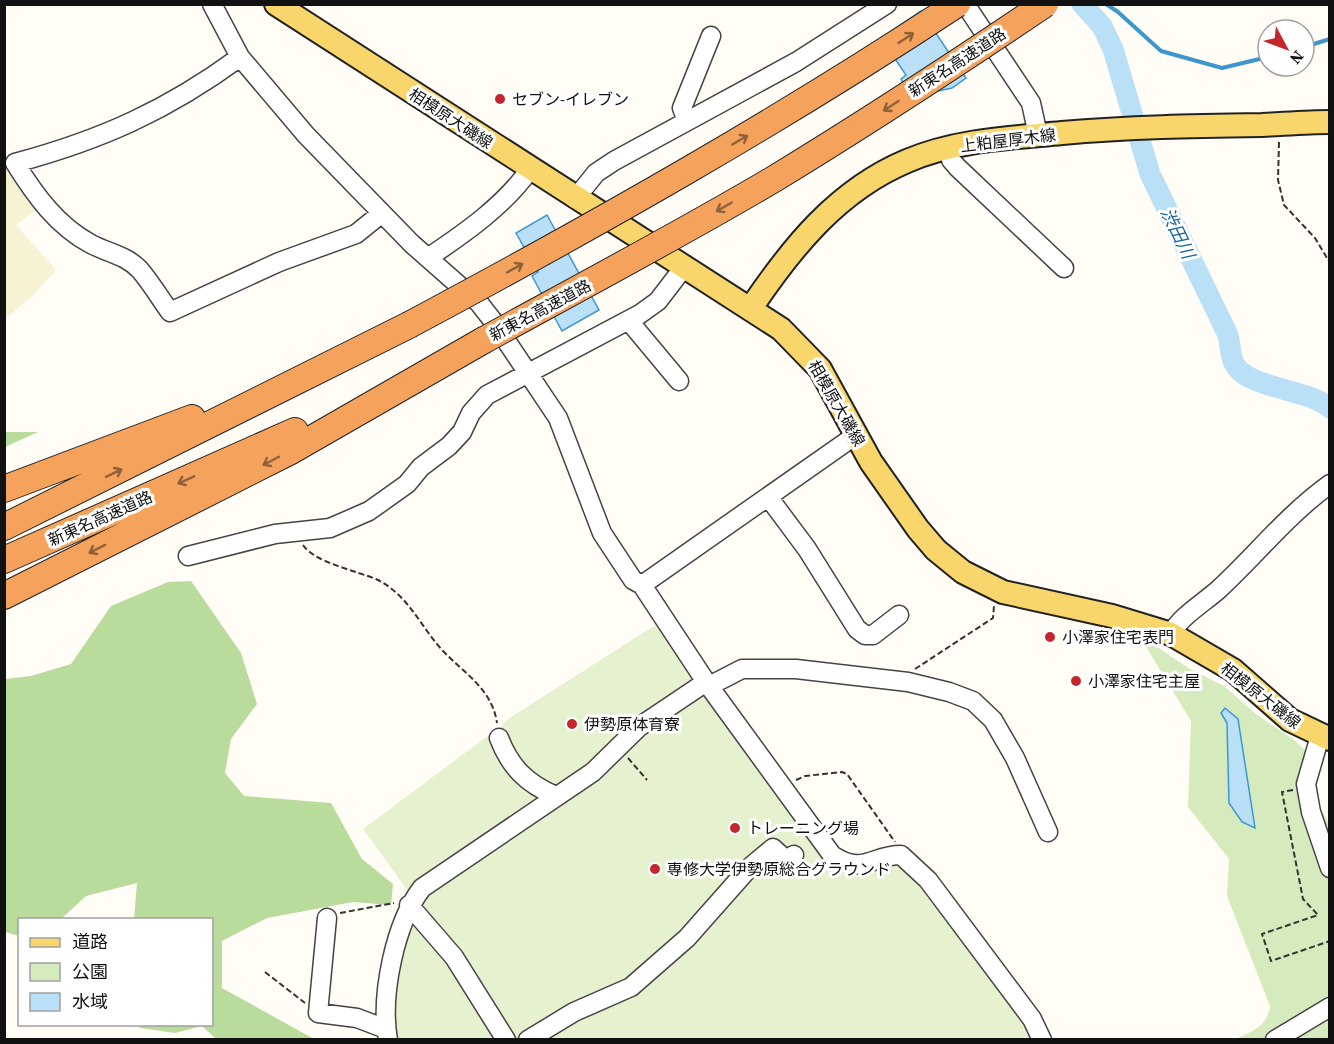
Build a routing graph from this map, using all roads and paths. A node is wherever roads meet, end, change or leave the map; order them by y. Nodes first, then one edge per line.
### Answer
1 (212, 4) edge
2 (276, 4) edge
3 (887, 4) edge
4 (957, 4) edge
5 (965, 4) edge
6 (1045, 4) edge
7 (711, 36) dead end
8 (240, 57) junction
9 (687, 121) junction
10 (1329, 122) edge
11 (1275, 124) junction
12 (1038, 135) junction
13 (949, 147) junction
14 (10, 164) edge
15 (530, 169) junction
16 (575, 199) junction
17 (382, 213) junction
18 (429, 257) junction
19 (1329, 263) edge
20 (684, 267) junction
21 (1064, 268) dead end
22 (751, 308) junction
23 (628, 321) junction
24 (407, 323) junction
25 (431, 368) junction
26 (528, 374) junction
27 (672, 378) dead end
28 (856, 435) junction
29 (1329, 484) edge
30 (4, 489) edge
31 (770, 498) junction
32 (4, 527) edge
33 (300, 531) junction
34 (188, 556) dead end
35 (4, 560) edge
36 (642, 585) junction
37 (994, 589) junction
38 (4, 596) edge
39 (899, 615) dead end
40 (1171, 634) junction
41 (898, 681) junction
42 (707, 684) junction
43 (499, 738) joint
44 (1325, 738) edge
45 (618, 747) junction
46 (647, 780) dead end
47 (782, 786) junction
48 (1293, 790) dead end
49 (556, 796) junction
50 (1048, 832) dead end
51 (794, 855) dead end
52 (901, 855) junction
53 (1329, 868) edge
54 (408, 906) junction
55 (327, 918) joint
56 (1329, 941) edge
57 (265, 972) dead end
58 (1329, 1006) edge
59 (318, 1008) junction
60 (387, 1034) edge
61 (506, 1040) edge
62 (528, 1040) edge
63 (1042, 1040) edge
64 (1275, 1040) edge

1 - 8 street
2 - 15 main road, 相模原大磯線
3 - 9 street
24 -> 4 highway, bridge
5 - 12 street
6 -> 25 highway, 新東名高速道路, bridge
7 - 9 street
8 - 14 street
8 - 17 street
9 - 16 street
10 - 11 main road, 上粕屋厚木線
11 - 12 main road, 上粕屋厚木線
11 - 19 path
12 - 13 main road, 上粕屋厚木線
13 - 21 street
13 - 22 main road, 上粕屋厚木線
14 - 17 street
15 - 16 main road, 相模原大磯線
15 - 18 street
16 - 20 main road, 相模原大磯線
17 - 18 street
18 - 26 street
20 - 22 main road, 相模原大磯線
20 - 23 street
22 - 28 main road, 相模原大磯線
23 - 26 street
23 - 27 street
24 - 30 highway
32 -> 24 highway, 新東名高速道路
25 -> 35 highway, 新東名高速道路
25 -> 38 highway
26 - 33 street
26 - 36 street
28 - 31 street
28 - 37 main road, 相模原大磯線
29 - 40 street
31 - 36 street
31 - 39 street
33 - 34 street
33 - 43 path
36 - 42 street
37 - 40 main road, 相模原大磯線
37 - 41 path
40 - 44 main road, 相模原大磯線
41 - 42 street
41 - 50 street
42 - 45 street
42 - 47 street
43 - 49 street
44 - 53 street
45 - 46 path
45 - 49 street
47 - 52 street
47 - 52 path
48 - 56 path
49 - 54 street
51 - 62 street
52 - 63 street
54 - 55 path
54 - 60 street
54 - 61 street
55 - 59 street
57 - 59 path
58 - 64 street
59 - 60 street

